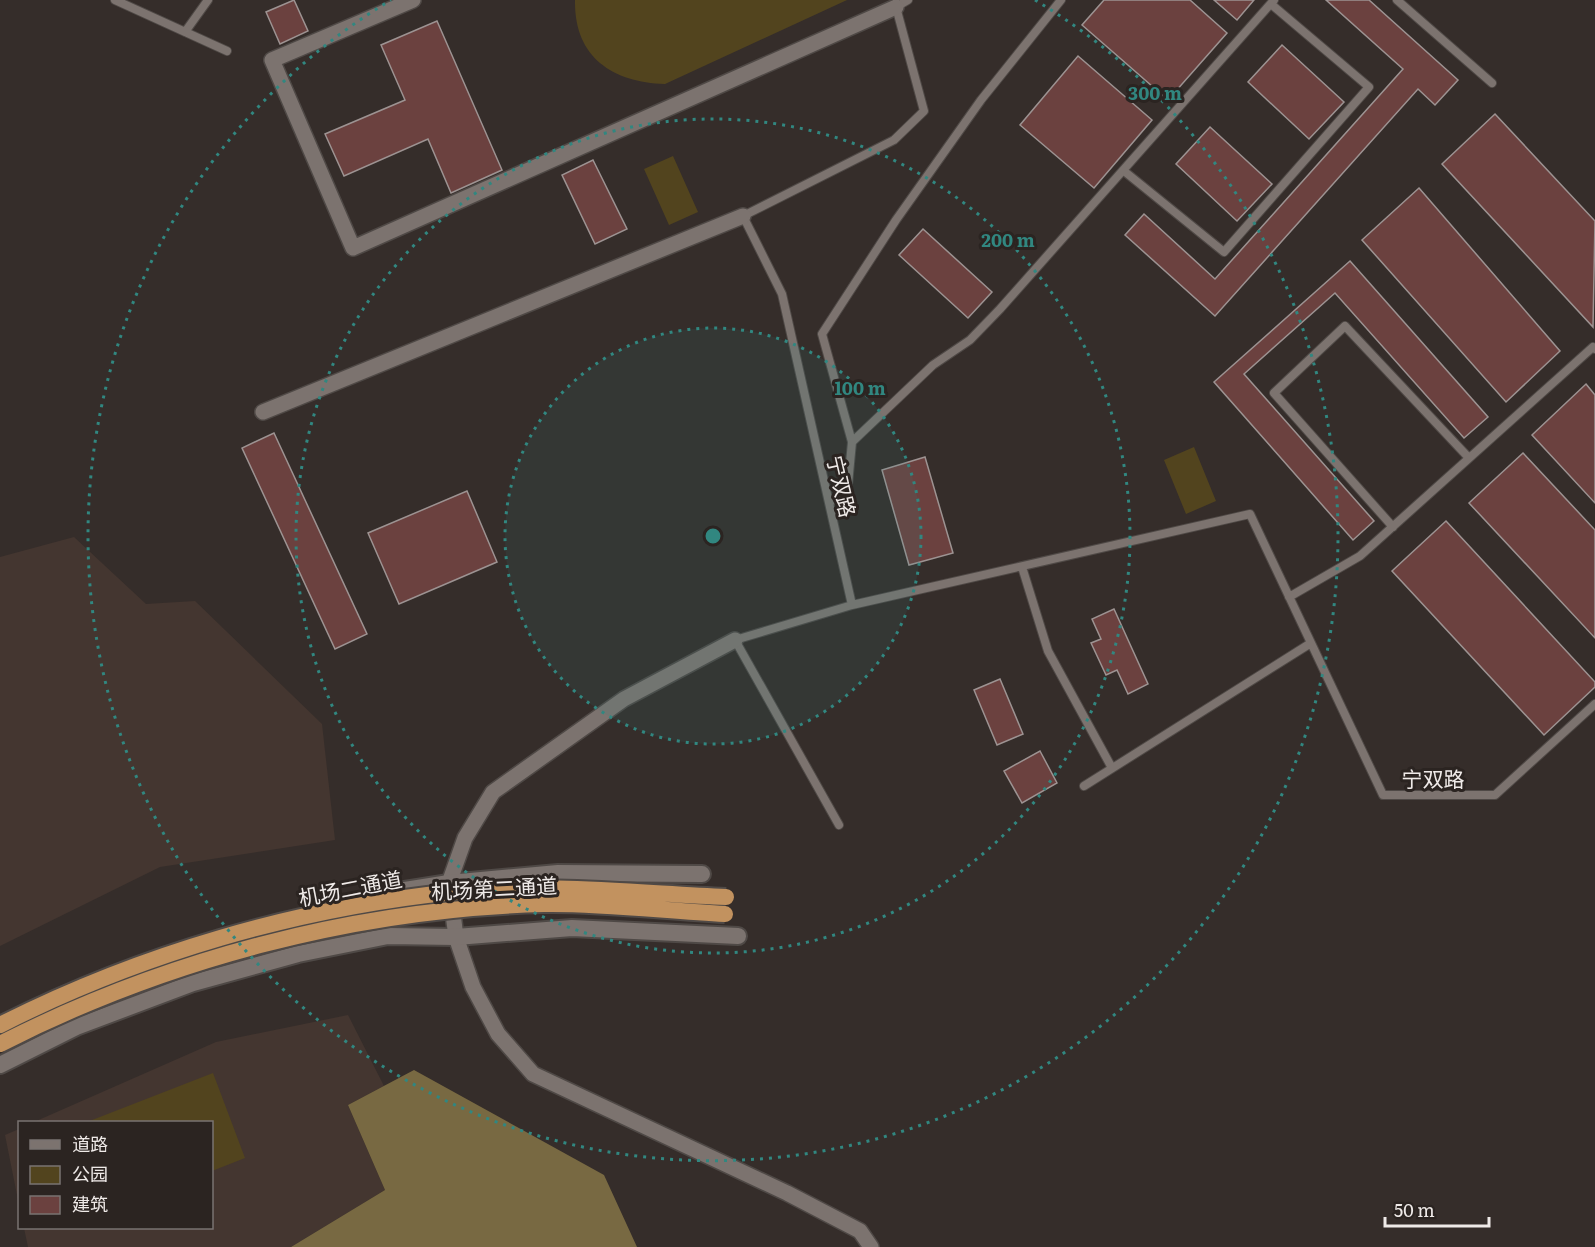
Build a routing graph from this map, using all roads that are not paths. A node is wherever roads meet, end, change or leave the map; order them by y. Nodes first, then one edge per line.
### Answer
1 (115, 0) edge
2 (208, 0) edge
3 (413, 0) edge
4 (1061, 0) edge
5 (1397, 0) edge
6 (1272, 2) edge
7 (902, 3) edge
8 (185, 32) junction
9 (227, 51) dead end
10 (1492, 83) dead end
11 (1124, 171) junction
12 (743, 216) junction
13 (1595, 349) edge
14 (263, 412) dead end
15 (852, 442) junction
16 (1469, 458) junction
17 (829, 502) junction
18 (1393, 527) junction
19 (1022, 567) junction
20 (1289, 597) junction
21 (852, 605) junction
22 (735, 640) junction
23 (1311, 643) junction
24 (1595, 704) edge
25 (1112, 768) junction
26 (1084, 786) dead end
27 (838, 825) dead end
28 (702, 874) dead end
29 (449, 883) junction
30 (726, 897) dead end
31 (725, 914) dead end
32 (738, 936) dead end
33 (456, 937) junction
34 (0, 1023) edge
35 (0, 1044) edge
36 (0, 1065) edge
37 (871, 1247) edge

1 - 8 lane
2 - 8 lane
3 - 7 street
4 - 15 lane
5 - 10 lane
6 - 11 lane
6 - 11 lane
7 - 12 lane
8 - 9 lane
11 - 15 lane
12 - 14 street
12 - 17 lane, 宁双路
13 - 16 lane
15 - 17 lane
16 - 18 lane
16 - 18 lane
17 - 21 lane, 宁双路
18 - 20 lane
19 - 20 lane, 宁双路
19 - 21 lane, 宁双路
19 - 25 lane
20 - 23 lane, 宁双路
21 - 22 lane
22 - 27 lane
22 - 29 street
23 - 24 lane, 宁双路
23 - 25 lane
25 - 26 lane
28 - 29 street
29 - 33 street
29 - 34 street
30 - 34 highway, 机场二通道, bridge
31 - 35 highway, 机场第二通道, bridge
32 - 33 street
33 - 36 street
33 - 37 street

